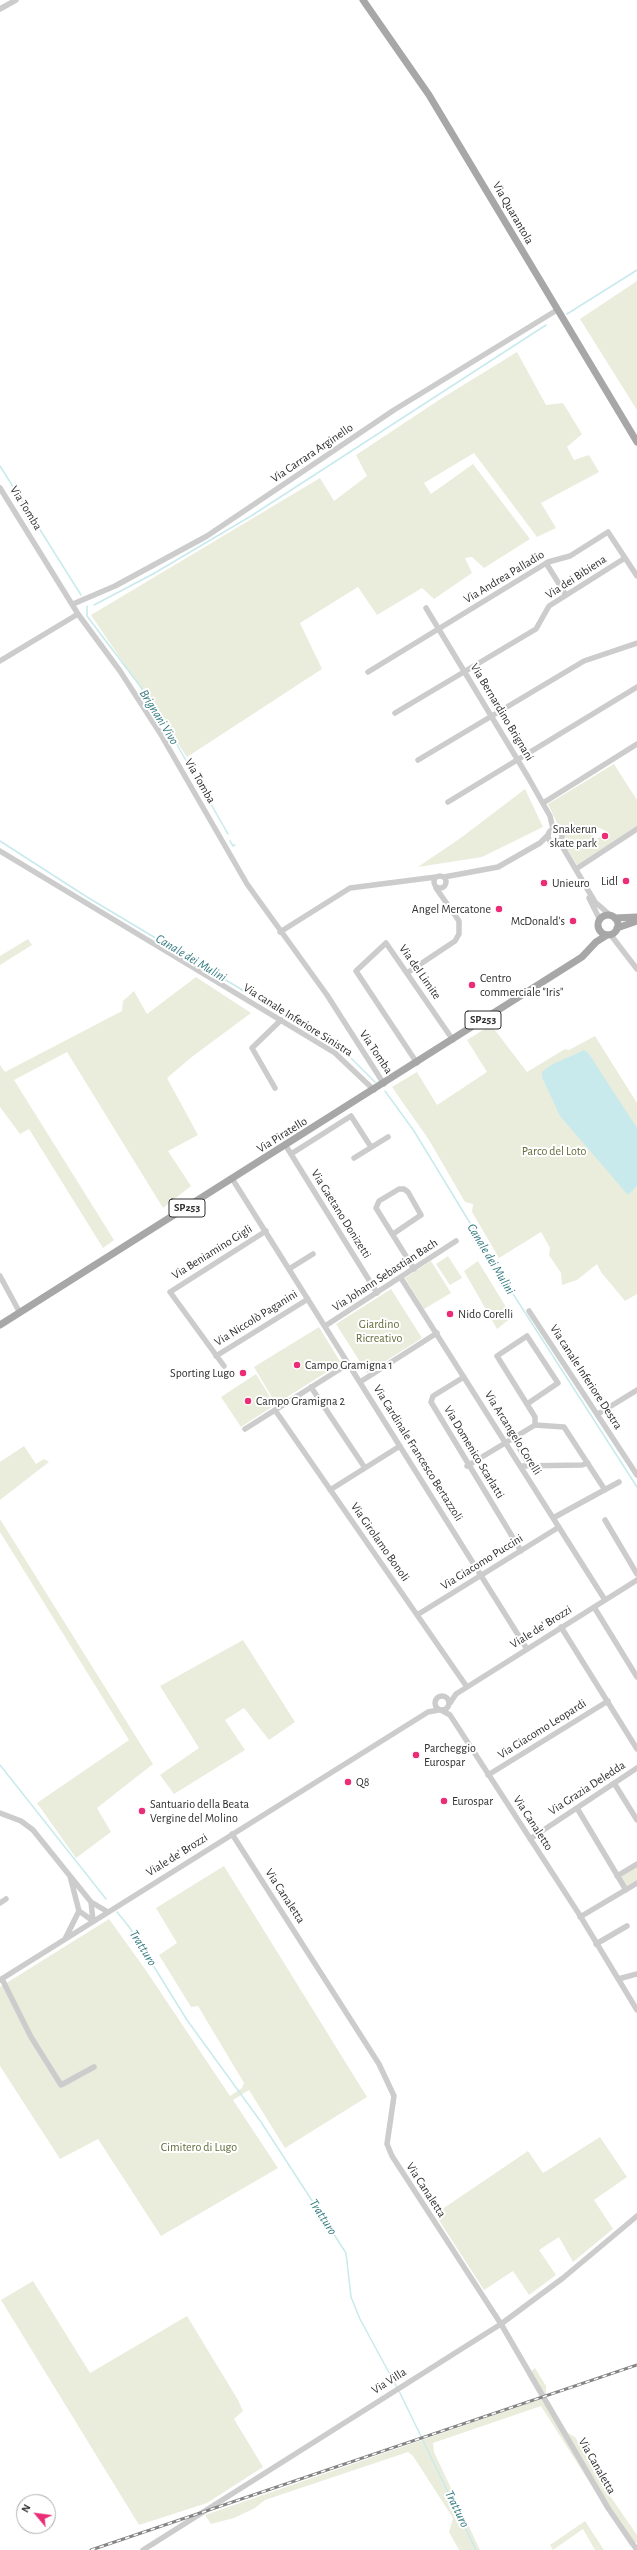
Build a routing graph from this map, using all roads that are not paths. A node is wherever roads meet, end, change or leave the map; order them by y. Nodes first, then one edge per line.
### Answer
1 (16, 0) edge
2 (363, 0) edge
3 (0, 9) edge
4 (557, 310) junction
5 (637, 442) edge
6 (0, 488) edge
7 (625, 558) junction
8 (546, 564) junction
9 (637, 576) edge
10 (566, 595) junction
11 (73, 604) junction
12 (426, 608) dead end
13 (78, 614) junction
14 (440, 629) junction
15 (637, 643) edge
16 (0, 661) edge
17 (368, 672) dead end
18 (465, 672) junction
19 (637, 687) edge
20 (395, 713) dead end
21 (491, 715) junction
22 (637, 744) edge
23 (518, 759) junction
24 (418, 760) dead end
25 (448, 802) dead end
26 (543, 803) junction
27 (553, 829) junction
28 (637, 829) edge
29 (548, 835) junction
30 (556, 842) junction
31 (540, 843) junction
32 (0, 851) edge
33 (576, 869) junction
34 (436, 876) junction
35 (444, 877) junction
36 (422, 878) junction
37 (435, 885) junction
38 (612, 917) junction
39 (637, 917) edge
40 (637, 921) edge
41 (599, 923) junction
42 (280, 932) junction
43 (612, 932) junction
44 (574, 962) junction
45 (637, 969) edge
46 (407, 973) junction
47 (281, 1020) junction
48 (453, 1040) junction
49 (417, 1063) junction
50 (384, 1084) junction
51 (275, 1088) dead end
52 (374, 1090) junction
53 (388, 1137) dead end
54 (286, 1146) junction
55 (371, 1148) junction
56 (291, 1154) junction
57 (354, 1158) dead end
58 (233, 1180) junction
59 (266, 1232) junction
60 (393, 1234) junction
61 (456, 1241) dead end
62 (314, 1254) dead end
63 (414, 1269) junction
64 (289, 1270) junction
65 (0, 1276) edge
66 (401, 1278) junction
67 (377, 1293) junction
68 (308, 1299) junction
69 (529, 1310) dead end
70 (20, 1313) junction
71 (0, 1325) edge
72 (325, 1326) junction
73 (437, 1333) junction
74 (216, 1356) junction
75 (348, 1364) junction
76 (224, 1366) dead end
77 (464, 1376) junction
78 (360, 1382) junction
79 (311, 1387) junction
80 (637, 1390) edge
81 (527, 1404) junction
82 (275, 1410) junction
83 (598, 1414) junction
84 (535, 1424) junction
85 (245, 1429) dead end
86 (513, 1437) junction
87 (505, 1442) junction
88 (400, 1446) junction
89 (588, 1463) junction
90 (530, 1465) junction
91 (467, 1466) junction
92 (521, 1466) junction
93 (365, 1468) junction
94 (636, 1472) edge
95 (619, 1482) dead end
96 (330, 1490) junction
97 (605, 1490) junction
98 (553, 1518) junction
99 (605, 1520) dead end
100 (559, 1527) junction
101 (521, 1551) junction
102 (482, 1574) junction
103 (637, 1574) edge
104 (637, 1580) edge
105 (605, 1600) junction
106 (594, 1607) junction
107 (417, 1615) junction
108 (561, 1628) junction
109 (527, 1649) junction
110 (637, 1677) edge
111 (467, 1687) junction
112 (456, 1694) junction
113 (444, 1696) junction
114 (435, 1701) junction
115 (608, 1701) junction
116 (449, 1704) junction
117 (440, 1710) junction
118 (428, 1712) junction
119 (450, 1715) junction
120 (637, 1749) edge
121 (637, 1768) edge
122 (488, 1775) junction
123 (614, 1783) junction
124 (576, 1808) junction
125 (0, 1813) edge
126 (637, 1820) edge
127 (232, 1834) junction
128 (530, 1839) junction
129 (637, 1864) edge
130 (69, 1872) junction
131 (618, 1876) junction
132 (637, 1883) edge
133 (626, 1890) junction
134 (6, 1899) dead end
135 (91, 1902) junction
136 (0, 1903) edge
137 (79, 1911) junction
138 (108, 1912) junction
139 (580, 1917) junction
140 (93, 1921) junction
141 (627, 1926) dead end
142 (63, 1942) junction
143 (596, 1944) junction
144 (637, 1974) edge
145 (1, 1979) edge
146 (618, 1980) junction
147 (637, 2010) edge
148 (94, 2067) dead end
149 (637, 2216) edge
150 (501, 2324) junction
151 (142, 2550) edge
152 (637, 2550) edge

1 - 3 street
2 - 4 main road, Via Quarantola
4 - 5 main road, Via Quarantola
4 - 11 street, Via Carrara Arginello
6 - 11 street, Via Tomba
7 - 8 street, Via Andrea Palladio
7 - 9 street, Via Andrea Palladio
7 - 10 street, Via dei Bibiena
8 - 10 street
8 - 14 street, Via Andrea Palladio
10 - 18 street, Via dei Bibiena
11 - 13 street, Via Tomba
12 - 14 street, Via Bernardino Brignani
13 - 16 street
13 - 42 street, Via Tomba
14 - 17 street, Via Andrea Palladio
14 - 18 street, Via Bernardino Brignani
15 - 21 street
18 - 20 street, Via dei Bibiena
18 - 21 street, Via Bernardino Brignani
19 - 23 street
21 - 23 street, Via Bernardino Brignani
21 - 24 street
22 - 26 street
23 - 25 street
23 - 26 street, Via Bernardino Brignani
26 - 27 street, Via Bernardino Brignani
27 - 29 street
27 - 30 street, Via Bernardino Brignani
28 - 33 street
29 - 30 street
29 - 31 street
30 - 31 street
30 - 33 street
30 - 41 street
31 - 35 street
32 - 47 street, Via canale Inferiore Sinistra
33 - 38 street
34 - 35 street
34 - 36 street
34 - 37 street
35 - 37 street
36 - 37 street
36 - 42 street
37 - 46 street
38 - 39 main road
38 - 41 main road
38 - 43 main road
40 - 43 main road, Via Piratello / SP253
41 - 43 main road
41 - 44 main road, Via Piratello / SP253
42 - 50 street, Via Tomba
43 - 44 main road, Via Piratello / SP253
43 - 45 street
44 - 48 main road, Via Piratello / SP253
46 - 48 street, Via del Limite
46 - 49 street, Via del Limite
47 - 51 street
47 - 52 street, Via canale Inferiore Sinistra
48 - 49 main road, Via Piratello / SP253
49 - 50 main road, Via Piratello / SP253
50 - 52 main road, Via Piratello / SP253
52 - 54 main road, Via Piratello / SP253
53 - 55 street
54 - 56 street, Via Gaetano Donizetti
54 - 58 main road, Via Piratello / SP253
55 - 56 street
55 - 57 street
56 - 67 street, Via Gaetano Donizetti
58 - 59 street, Via Cardinale Francesco Bertazzoli
58 - 70 main road, Via Piratello / SP253
59 - 64 street, Via Cardinale Francesco Bertazzoli
59 - 74 street, Via Beniamino Gigli
60 - 60 street
60 - 63 street
61 - 63 street, Via Johann Sebastian Bach
62 - 64 street
63 - 66 street, Via Johann Sebastian Bach
64 - 68 street, Via Cardinale Francesco Bertazzoli
65 - 70 street
66 - 67 street, Via Johann Sebastian Bach
66 - 73 street, Via Arcangelo Corelli
67 - 72 street, Via Johann Sebastian Bach
68 - 72 street, Via Cardinale Francesco Bertazzoli
68 - 74 street, Via Niccolò Paganini
69 - 83 street, Via canale Inferiore Destra
70 - 71 main road, Via Piratello / SP253
72 - 75 street, Via Cardinale Francesco Bertazzoli
73 - 77 street, Via Arcangelo Corelli
73 - 78 street
74 - 76 street
75 - 78 street, Via Cardinale Francesco Bertazzoli
75 - 79 street
77 - 87 street, Via Arcangelo Corelli
77 - 91 street, Via Domenico Scarlatti
78 - 88 street, Via Cardinale Francesco Bertazzoli
79 - 82 street
79 - 93 street
80 - 83 street
81 - 81 street
81 - 84 street
82 - 85 street
82 - 96 street, Via Girolamo Bonoli
83 - 94 street, Via canale Inferiore Destra
84 - 86 street
84 - 89 street
86 - 87 street
86 - 90 street, Via Arcangelo Corelli
87 - 91 street
87 - 92 street, Via Arcangelo Corelli
88 - 93 street
88 - 102 street, Via Cardinale Francesco Bertazzoli
89 - 90 street
89 - 97 street
90 - 92 street
91 - 101 street, Via Domenico Scarlatti
92 - 98 street, Via Arcangelo Corelli
93 - 96 street
95 - 97 street
96 - 107 street, Via Girolamo Bonoli
97 - 98 street
98 - 100 street, Via Arcangelo Corelli
99 - 103 street
100 - 101 street, Via Giacomo Puccini
100 - 105 street, Via Arcangelo Corelli
101 - 102 street, Via Giacomo Puccini
102 - 107 street, Via Giacomo Puccini
102 - 109 street, Via Cardinale Francesco Bertazzoli
104 - 105 street, Viale de' Brozzi
105 - 106 street, Viale de' Brozzi
106 - 108 street, Viale de' Brozzi
106 - 110 street
107 - 111 street, Via Girolamo Bonoli
108 - 109 street, Viale de' Brozzi
108 - 115 street
109 - 111 street, Viale de' Brozzi
111 - 112 street, Viale de' Brozzi
112 - 113 street, Viale de' Brozzi
112 - 116 street, Viale de' Brozzi
113 - 114 street, Viale de' Brozzi
113 - 116 street
114 - 117 street
114 - 118 street, Viale de' Brozzi
115 - 120 street
115 - 122 street, Via Giacomo Leopardi
116 - 117 street, Viale de' Brozzi
116 - 119 street, Via Canaletto
117 - 118 street, Viale de' Brozzi
117 - 119 street, Via Canaletto
118 - 127 street, Viale de' Brozzi
119 - 122 street, Via Canaletto
121 - 123 street, Via Grazia Deledda
122 - 128 street, Via Canaletto
123 - 124 street, Via Grazia Deledda
123 - 126 street
124 - 128 street, Via Grazia Deledda
124 - 131 street
125 - 130 street
127 - 138 street, Viale de' Brozzi
127 - 150 street, Via Canaletta
128 - 139 street, Via Canaletto
129 - 131 street
130 - 135 street
130 - 137 street
131 - 133 street
132 - 133 street
133 - 139 street
134 - 136 street
135 - 138 street
135 - 140 street
137 - 140 street
137 - 142 street
138 - 140 street, Viale de' Brozzi
139 - 143 street, Via Canaletto
140 - 142 street, Viale de' Brozzi
141 - 143 street
142 - 145 street, Viale de' Brozzi
143 - 146 street, Via Canaletto
144 - 146 street
145 - 148 street
146 - 147 street, Via Canaletto
149 - 150 street, Via Villa
150 - 151 street, Via Villa
150 - 152 street, Via Canaletta

